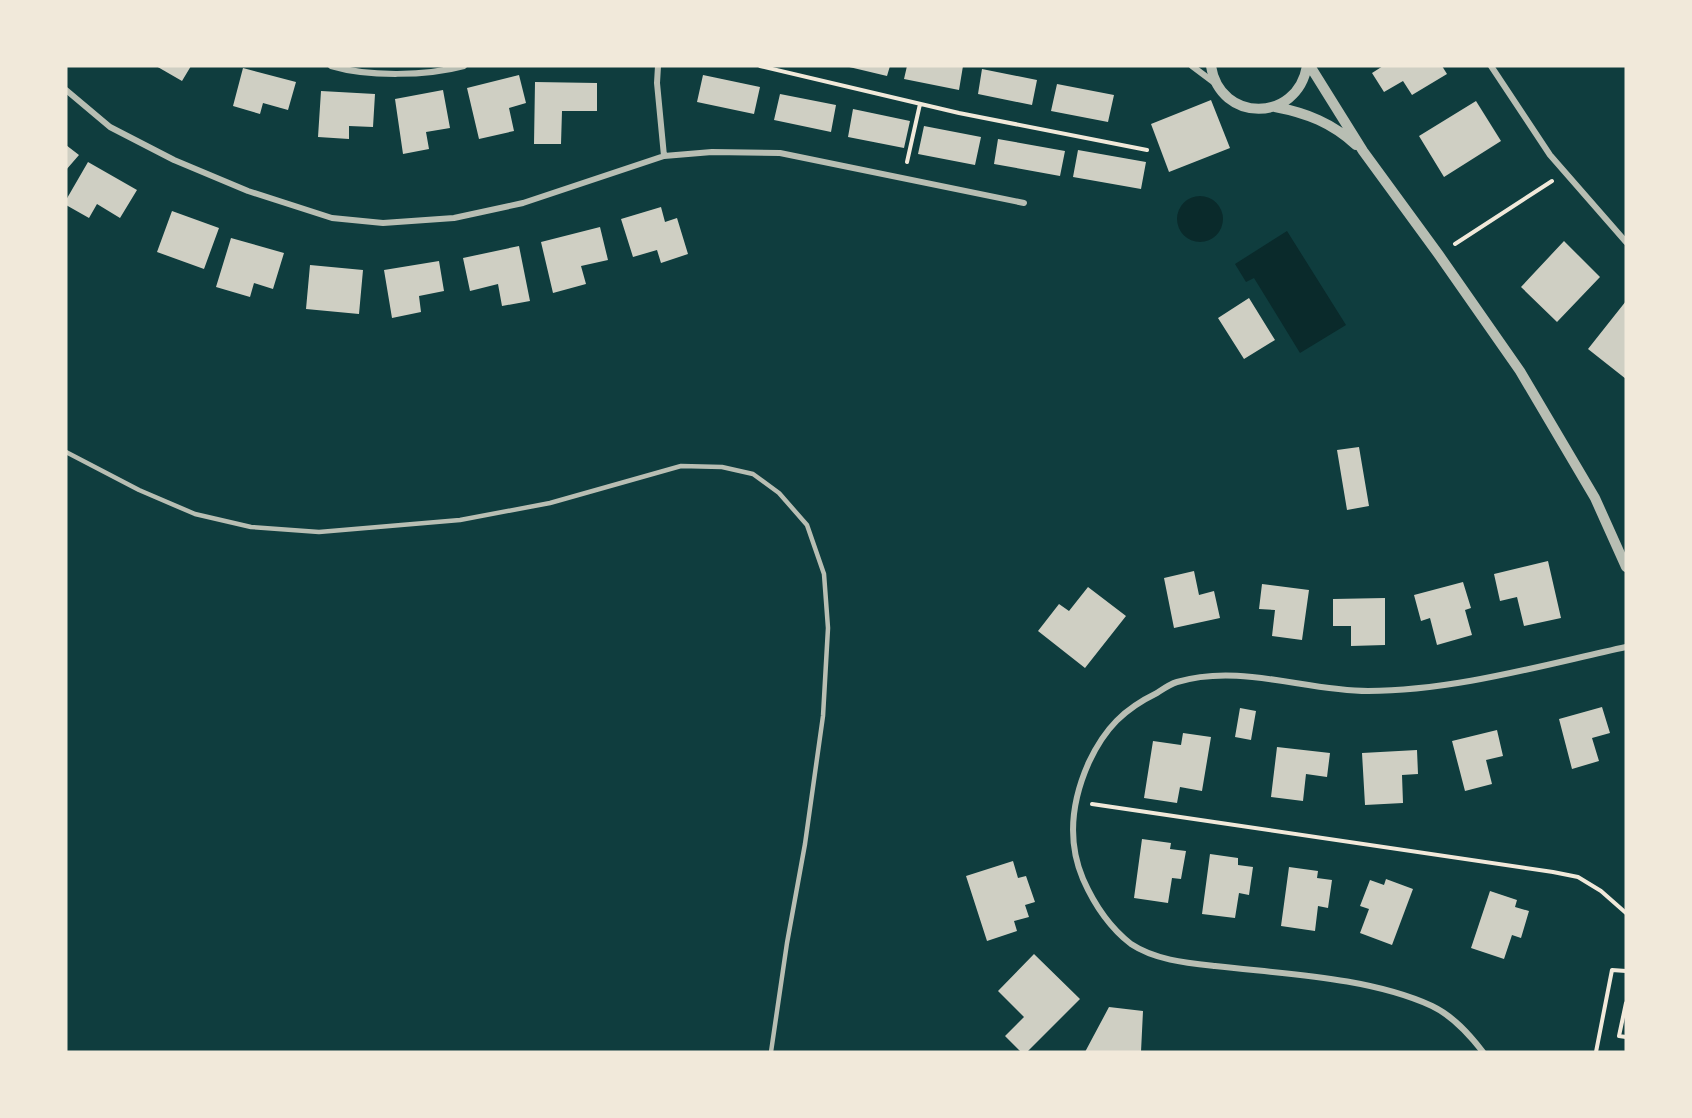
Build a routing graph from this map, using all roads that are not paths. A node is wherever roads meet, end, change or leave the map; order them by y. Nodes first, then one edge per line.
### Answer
1 (331, 66) edge
2 (464, 66) edge
3 (658, 66) edge
4 (1192, 66) edge
5 (1211, 66) edge
6 (1309, 66) edge
7 (1491, 66) edge
8 (1217, 85) junction
9 (66, 90) edge
10 (1275, 106) junction
11 (1363, 151) junction
12 (664, 156) junction
13 (1024, 203) dead end
14 (1626, 242) edge
15 (66, 452) edge
16 (1626, 567) edge
17 (1626, 647) edge
18 (771, 1052) edge
19 (1483, 1052) edge

1 - 2 street
3 - 12 street
4 - 8 street
5 - 8 street
6 - 10 street
6 - 11 street
7 - 14 street
8 - 10 street
9 - 12 street
10 - 11 street
11 - 16 street
12 - 13 street
15 - 18 lane
17 - 19 street

